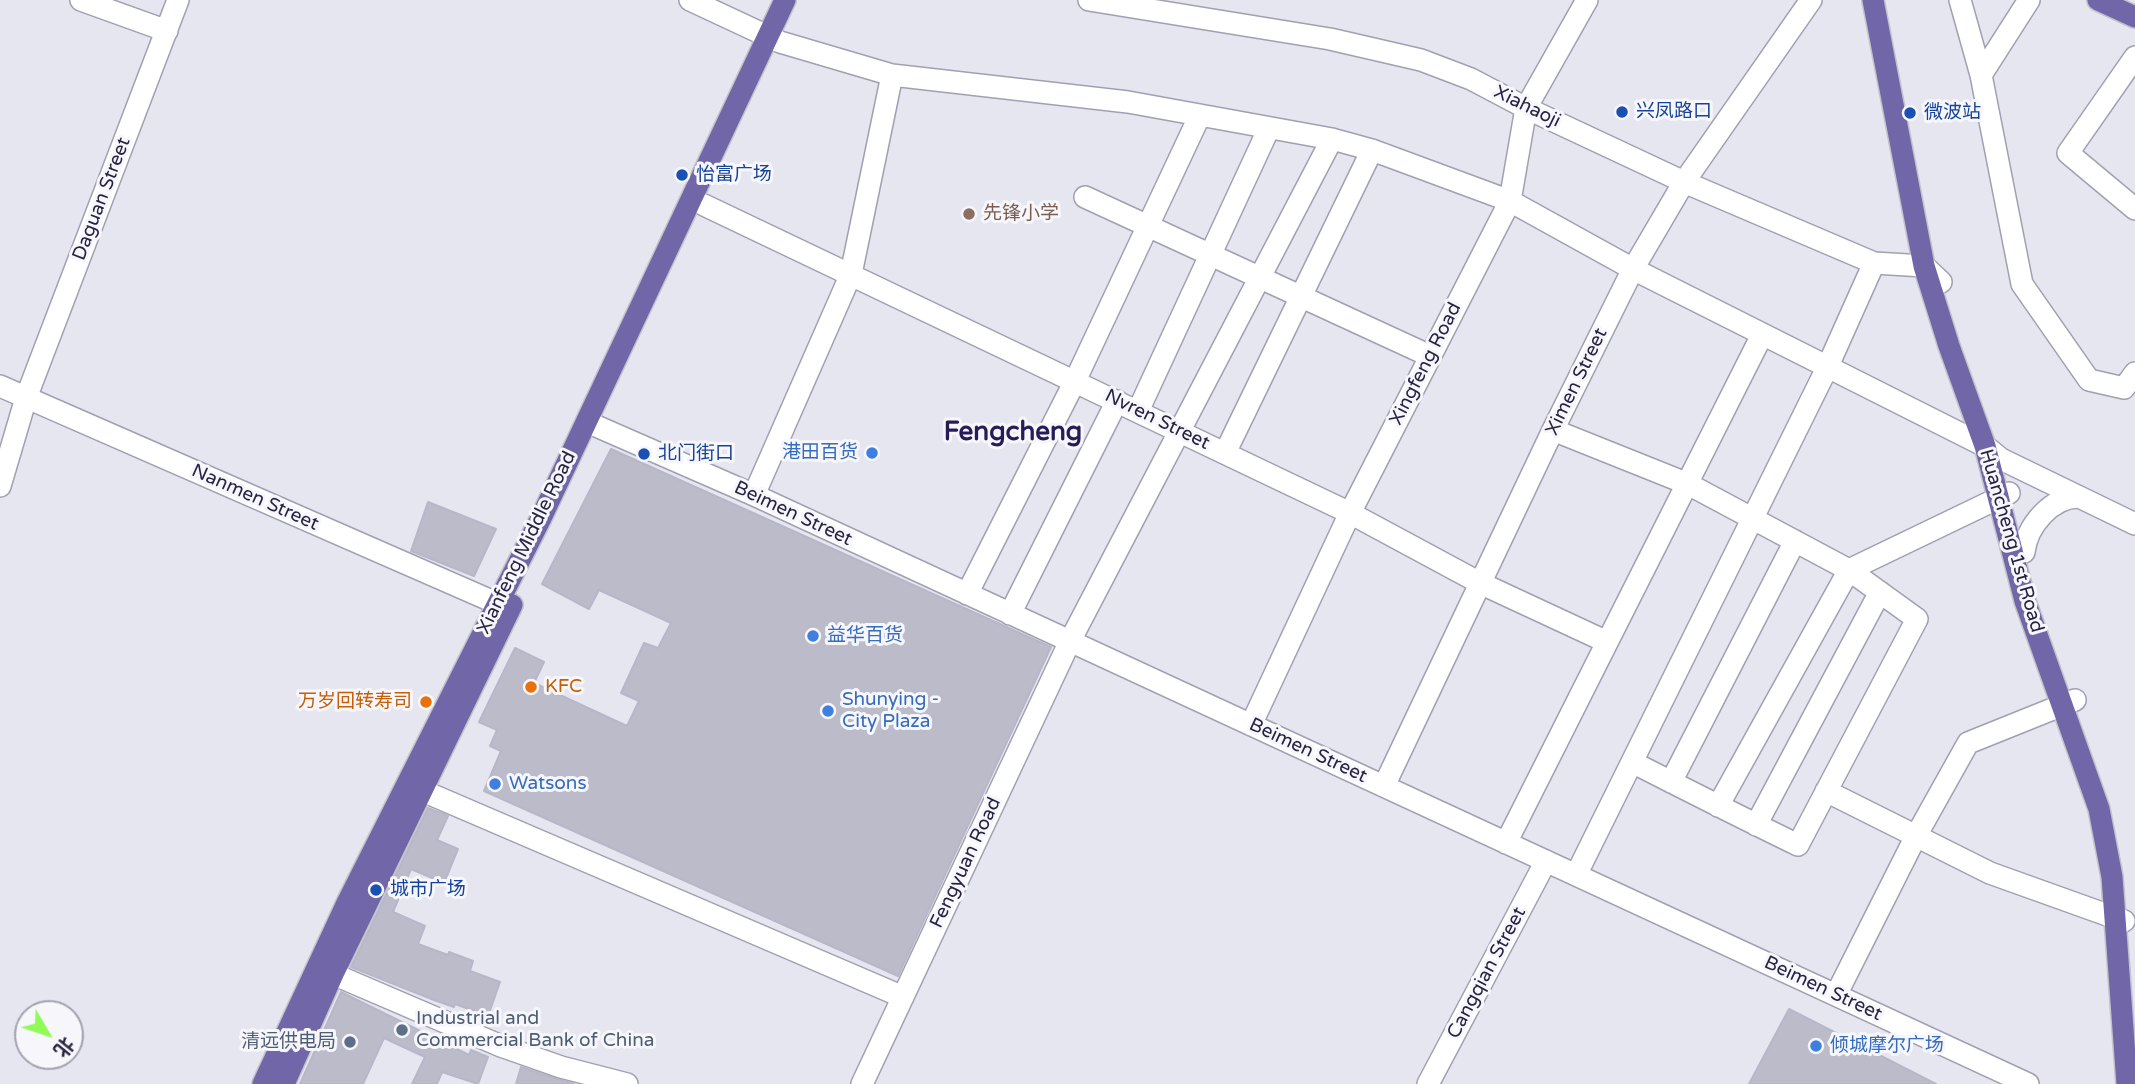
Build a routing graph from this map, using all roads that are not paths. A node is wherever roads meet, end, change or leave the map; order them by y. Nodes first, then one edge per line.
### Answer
1 (81, 0) edge
2 (178, 0) edge
3 (690, 0) edge
4 (785, 0) edge
5 (800, 0) edge
6 (1089, 0) edge
7 (1587, 0) edge
8 (1811, 0) edge
9 (1873, 0) edge
10 (1886, 0) edge
11 (1960, 0) edge
12 (2029, 0) edge
13 (2098, 0) edge
14 (2135, 17) edge
15 (167, 32) junction
16 (774, 39) junction
17 (2135, 57) edge
18 (892, 75) junction
19 (1981, 75) junction
20 (1526, 108) junction
21 (1200, 115) junction
22 (1269, 128) junction
23 (1332, 139) junction
24 (1372, 150) junction
25 (1684, 182) junction
26 (1085, 197) dead end
27 (1510, 201) junction
28 (704, 205) junction
29 (2134, 205) edge
30 (1148, 226) junction
31 (1211, 255) junction
32 (1874, 263) junction
33 (1924, 266) junction
34 (1633, 269) junction
35 (851, 274) junction
36 (1260, 278) junction
37 (1941, 282) junction
38 (1301, 296) junction
39 (1762, 335) junction
40 (1430, 356) junction
41 (1827, 368) junction
42 (2135, 373) edge
43 (1075, 381) junction
44 (0, 386) edge
45 (26, 398) junction
46 (1117, 401) junction
47 (1138, 411) junction
48 (593, 425) junction
49 (1553, 430) junction
50 (1180, 431) junction
51 (1995, 450) junction
52 (1225, 453) junction
53 (1688, 484) junction
54 (0, 486) edge
55 (754, 495) junction
56 (2004, 496) junction
57 (2079, 497) junction
58 (2135, 509) edge
59 (1350, 513) junction
60 (1752, 518) junction
61 (2135, 524) edge
62 (1795, 541) junction
63 (2024, 552) junction
64 (1849, 570) junction
65 (1480, 583) junction
66 (1880, 592) junction
67 (967, 594) junction
68 (504, 607) junction
69 (1010, 614) junction
70 (1070, 642) junction
71 (1607, 642) junction
72 (2070, 703) junction
73 (1251, 725) junction
74 (1632, 762) junction
75 (1671, 782) junction
76 (1384, 786) junction
77 (424, 791) junction
78 (1826, 792) junction
79 (1718, 806) junction
80 (1756, 825) junction
81 (1916, 836) junction
82 (1506, 843) junction
83 (1546, 861) junction
84 (1576, 875) junction
85 (2119, 919) junction
86 (334, 974) junction
87 (1836, 995) junction
88 (903, 997) junction
89 (2135, 1034) edge
90 (263, 1084) edge
91 (284, 1084) edge
92 (627, 1084) edge
93 (862, 1084) edge
94 (1428, 1084) edge
95 (2028, 1084) edge
96 (2127, 1084) edge

1 - 15 street
2 - 15 street, Daguan Street
3 - 16 street
4 - 16 main road, Xianfeng Middle Road
5 - 16 main road, Xianfeng Middle Road
6 - 20 street, Xiahaoji
7 - 20 street, Xingfeng Road
8 - 25 street, Ximen Street
9 - 33 main road, Huancheng 1st Road
10 - 37 main road, Huancheng 1st Road
11 - 19 street
12 - 19 street
13 - 14 main road
15 - 45 street, Daguan Street
16 - 18 street
16 - 28 main road, Xianfeng Middle Road
16 - 48 main road, Xianfeng Middle Road
17 - 29 street
18 - 21 street
18 - 35 street
19 - 42 street
20 - 25 street, Xiahaoji
20 - 27 street, Xingfeng Road
21 - 22 street
21 - 30 street
22 - 23 street
22 - 31 street
23 - 24 street
23 - 36 street, Fengyuan Road
24 - 27 street
24 - 38 street
25 - 32 street, Xiahaoji
25 - 34 street, Ximen Street
26 - 30 street
27 - 34 street
27 - 40 street, Xingfeng Road
28 - 35 street, Nvren Street
28 - 48 main road, Xianfeng Middle Road
30 - 31 street
30 - 43 street
31 - 36 street
31 - 47 street
32 - 33 street, Xiahaoji
32 - 41 street
33 - 37 street
33 - 51 main road, Huancheng 1st Road
34 - 39 street
34 - 49 street, Ximen Street
35 - 43 street, Nvren Street
35 - 55 street
36 - 38 street
36 - 50 street, Fengyuan Road
37 - 51 main road, Huancheng 1st Road
38 - 40 street
38 - 52 street
39 - 41 street
39 - 53 street
40 - 59 street, Xingfeng Road
41 - 51 street
41 - 60 street
43 - 46 street, Nvren Street
43 - 67 street
44 - 45 street, Nanmen Street
45 - 54 street, Daguan Street
45 - 68 street, Nanmen Street
46 - 47 street, Nvren Street
46 - 69 street
47 - 50 street, Nvren Street
48 - 55 street, Beimen Street
48 - 68 main road, Xianfeng Middle Road
49 - 53 street
49 - 65 street, Ximen Street
50 - 52 street, Nvren Street
50 - 70 street, Fengyuan Road
51 - 56 main road, Huancheng 1st Road
51 - 57 street
51 - 58 street
52 - 59 street, Nvren Street
53 - 60 street
53 - 71 street
55 - 67 street, Beimen Street
56 - 63 main road, Huancheng 1st Road
56 - 64 street
56 - 72 main road, Huancheng 1st Road
57 - 61 street
57 - 63 street
59 - 65 street, Nvren Street
59 - 73 street, Xingfeng Road
60 - 62 street
60 - 74 street
62 - 64 street
62 - 75 street
63 - 72 main road, Huancheng 1st Road
64 - 66 street
64 - 79 street
65 - 71 street, Nvren Street
65 - 76 street, Ximen Street
66 - 78 street
66 - 80 street
67 - 69 street, Beimen Street
68 - 77 main road, Xianfeng Middle Road
68 - 90 main road, Xianfeng Middle Road
69 - 70 street, Beimen Street
70 - 73 street, Beimen Street
70 - 88 street, Fengyuan Road
71 - 82 street
72 - 81 street
72 - 85 main road, Huancheng 1st Road
73 - 76 street, Beimen Street
74 - 75 street
74 - 84 street
75 - 79 street
76 - 82 street, Beimen Street
77 - 86 main road, Xianfeng Middle Road
77 - 88 street
78 - 80 street
78 - 81 street
79 - 80 street
81 - 85 street
81 - 87 street
82 - 83 street, Beimen Street
83 - 84 street, Beimen Street
83 - 94 street, Cangqian Street
84 - 87 street, Beimen Street
85 - 89 main road, Huancheng 1st Road
85 - 96 main road, Huancheng 1st Road
86 - 91 main road, Xianfeng Middle Road
86 - 92 street
87 - 95 street, Beimen Street
88 - 93 street, Fengyuan Road

